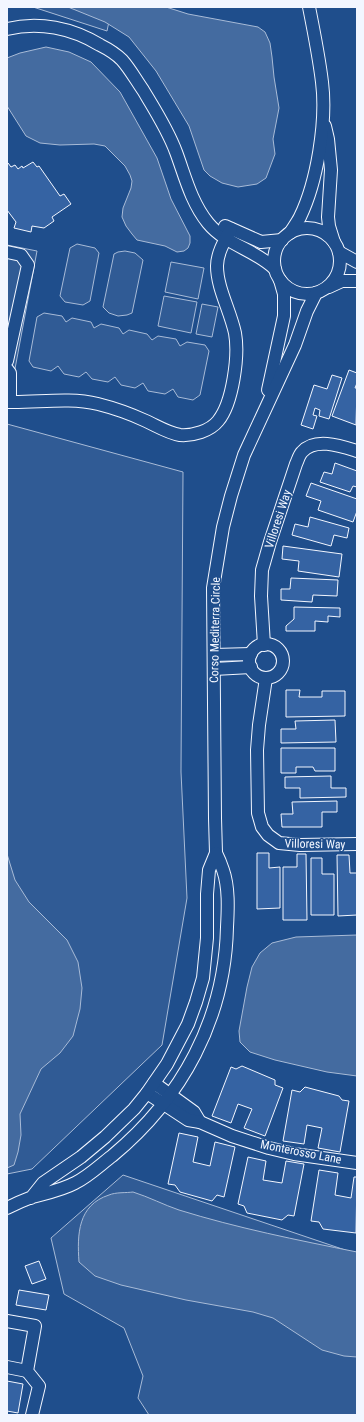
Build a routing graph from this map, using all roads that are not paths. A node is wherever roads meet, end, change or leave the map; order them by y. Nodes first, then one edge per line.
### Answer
1 (309, 7) edge
2 (7, 29) edge
3 (324, 119) junction
4 (228, 234) junction
5 (286, 236) junction
6 (336, 247) junction
7 (7, 252) edge
8 (357, 262) edge
9 (278, 274) junction
10 (357, 281) edge
11 (321, 290) junction
12 (7, 361) edge
13 (7, 369) edge
14 (8, 402) edge
15 (263, 415) junction
16 (357, 451) edge
17 (264, 645) junction
18 (251, 654) junction
19 (214, 655) junction
20 (251, 667) junction
21 (214, 669) junction
22 (266, 678) junction
23 (357, 844) edge
24 (216, 853) junction
25 (154, 1084) junction
26 (147, 1093) junction
27 (166, 1099) junction
28 (357, 1163) edge
29 (31, 1198) junction
30 (7, 1208) edge
31 (7, 1321) edge
32 (7, 1367) edge
33 (27, 1371) junction
34 (32, 1415) edge

1 - 3 street, Corso Mediterra Circle
2 - 4 street
3 - 5 street, Corso Mediterra Circle
3 - 6 street, Corso Mediterra Circle
4 - 5 street
4 - 9 street
4 - 14 street
5 - 6 street
5 - 9 street, Corso Mediterra Circle
6 - 8 street
6 - 11 street, Corso Mediterra Circle
7 - 12 street
9 - 11 street
9 - 15 street, Corso Mediterra Circle
10 - 11 street
11 - 15 street, Corso Mediterra Circle
13 - 14 street
15 - 19 street, Corso Mediterra Circle
16 - 17 street, Villoresi Way
17 - 18 street
17 - 22 street
18 - 19 street
18 - 20 street
19 - 21 street, Corso Mediterra Circle
20 - 21 street
20 - 22 street
21 - 24 street, Corso Mediterra Circle
22 - 23 street, Villoresi Way
24 - 25 street, Corso Mediterra Circle
24 - 27 street, Corso Mediterra Circle
25 - 26 street, Corso Mediterra Circle
25 - 27 street, Monterosso Lane
26 - 27 street, Monterosso Lane
26 - 29 street, Corso Mediterra Circle
27 - 28 street, Monterosso Lane
27 - 29 street, Corso Mediterra Circle
29 - 30 street, Corso Mediterra Circle
31 - 33 street
32 - 33 street
33 - 34 street

